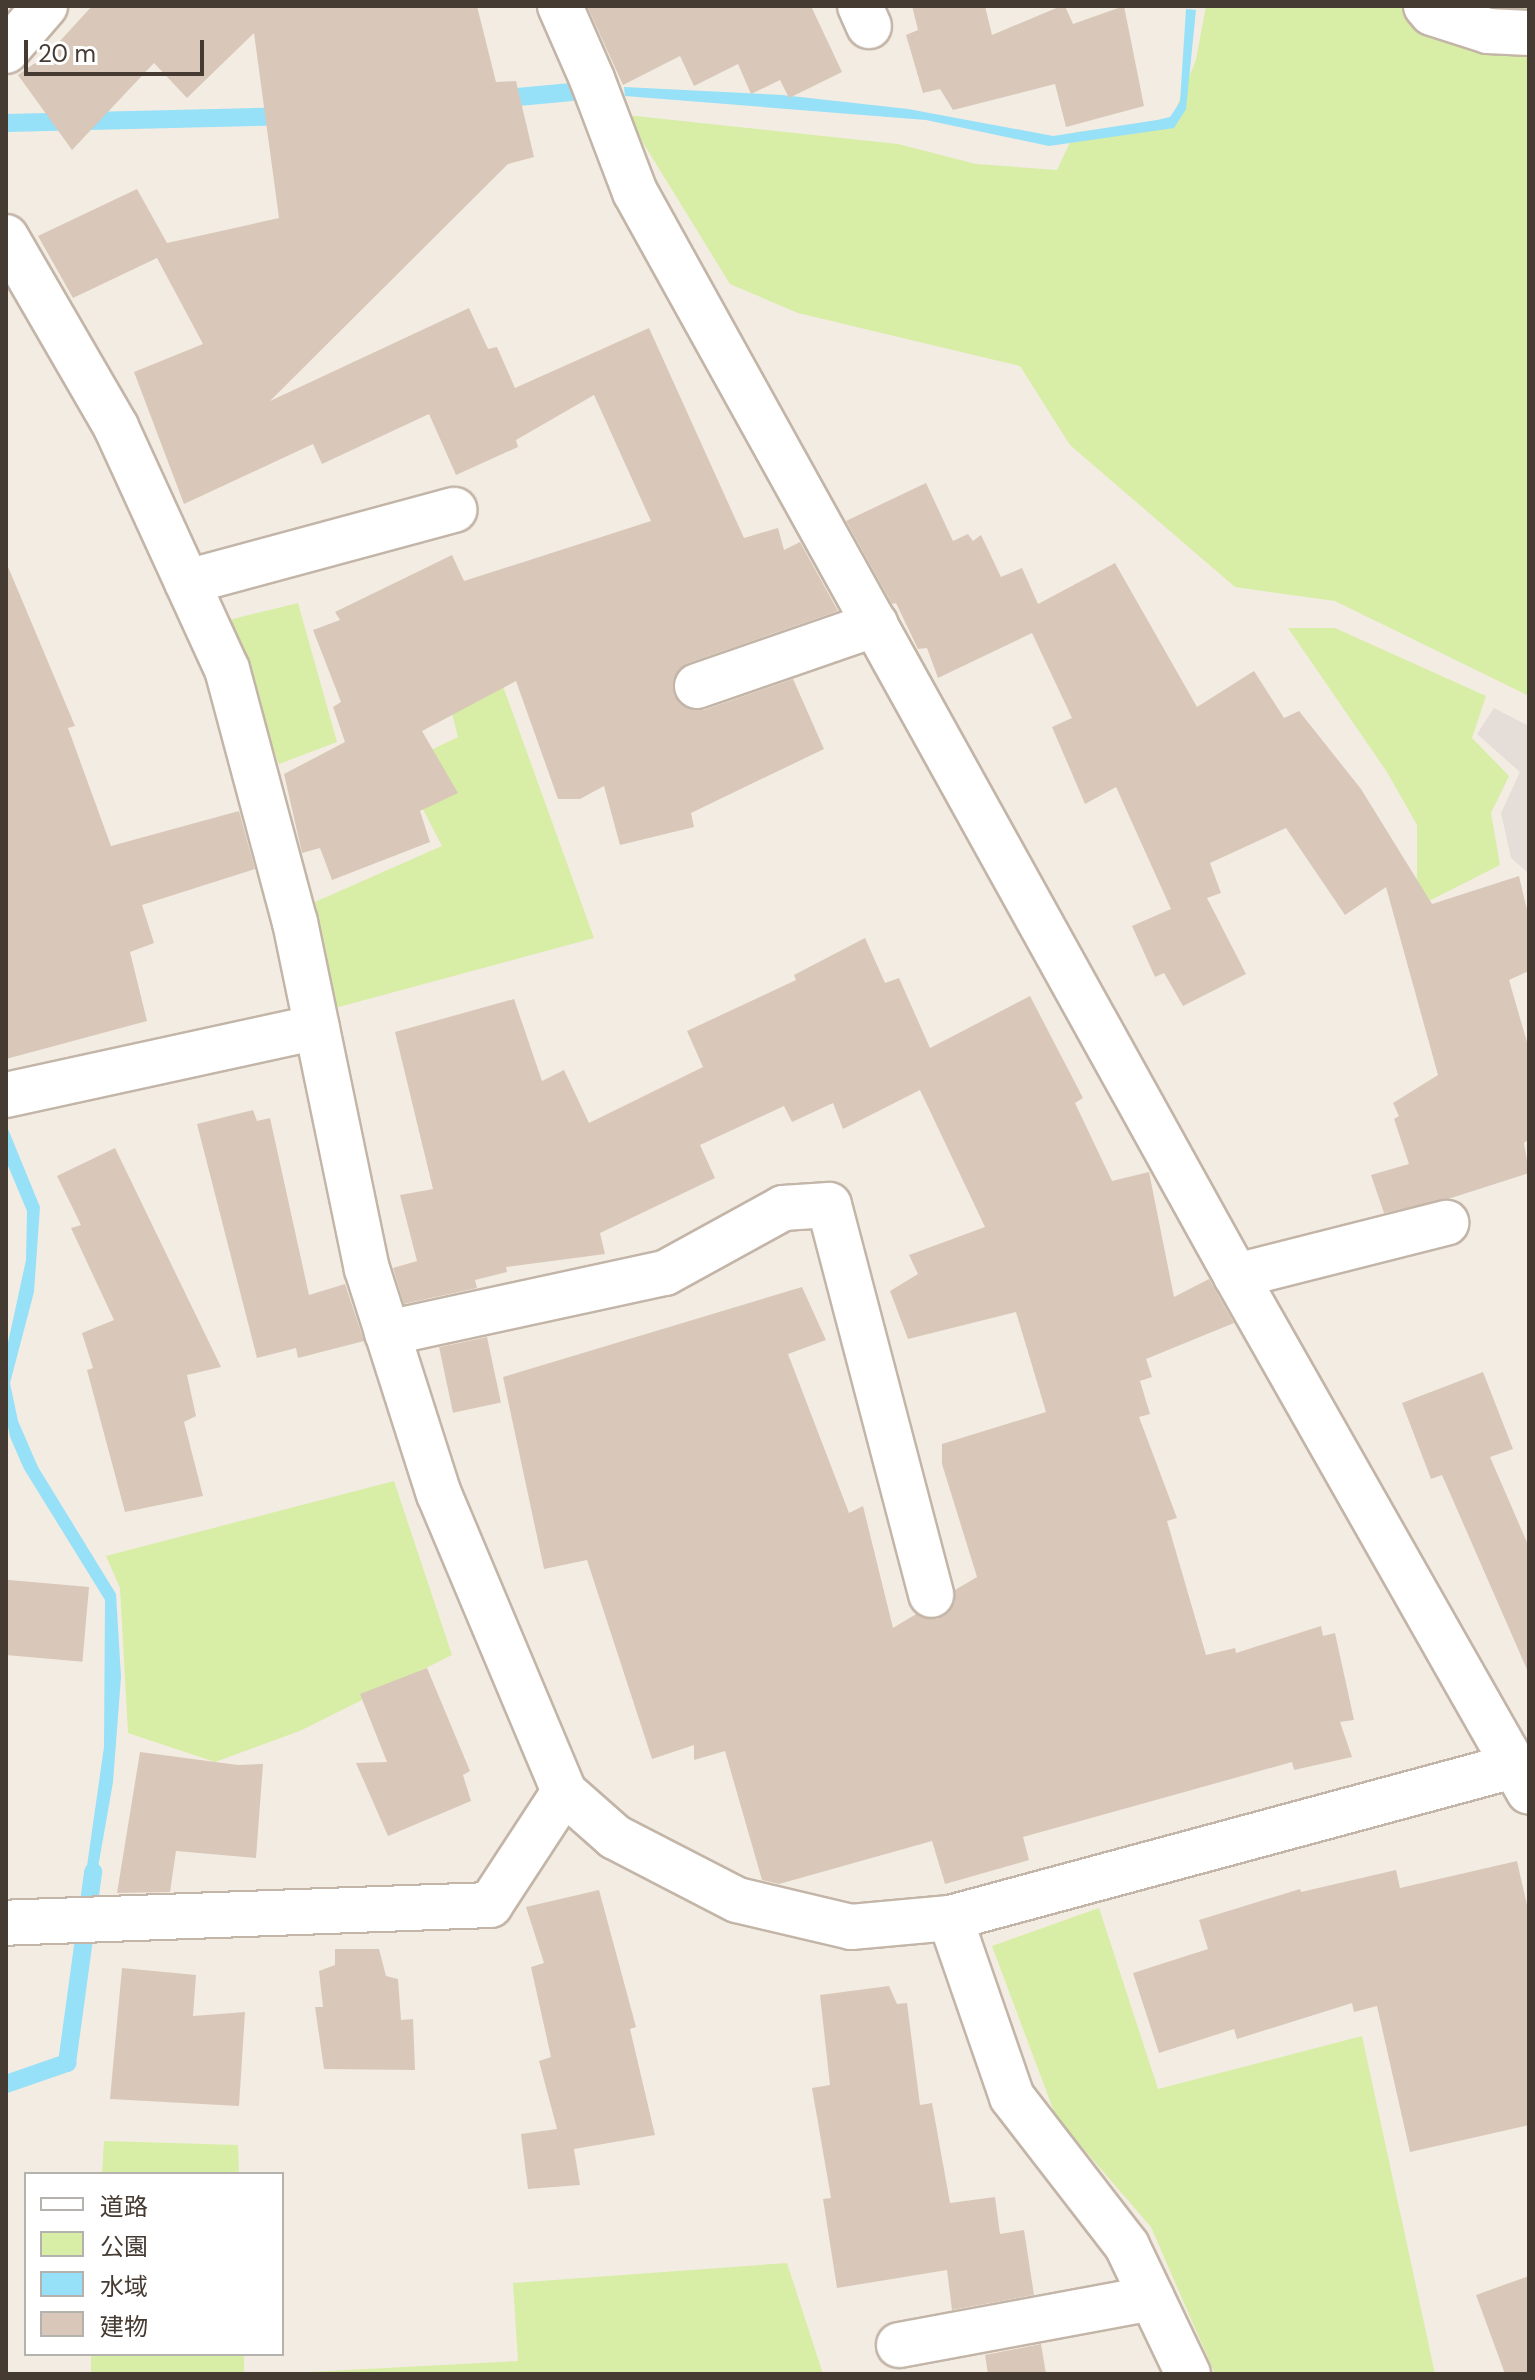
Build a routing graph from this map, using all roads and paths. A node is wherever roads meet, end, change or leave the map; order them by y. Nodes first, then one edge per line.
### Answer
1 (45, 6) edge
2 (560, 6) edge
3 (1426, 6) edge
4 (1529, 33) edge
5 (6, 51) edge
6 (6, 237) edge
7 (454, 510) dead end
8 (187, 582) junction
9 (876, 624) junction
10 (697, 686) dead end
11 (317, 1027) junction
12 (6, 1095) edge
13 (1446, 1223) dead end
14 (1236, 1276) junction
15 (387, 1333) junction
16 (931, 1595) dead end
17 (1525, 1784) edge
18 (564, 1792) junction
19 (950, 1918) junction
20 (6, 1923) edge
21 (1152, 2298) junction
22 (899, 2345) dead end
23 (1188, 2374) edge

1 - 5 street
2 - 9 street
3 - 4 street
6 - 8 street
7 - 8 street
8 - 11 street
9 - 10 street
9 - 14 street
11 - 12 street
11 - 15 street
13 - 14 street
14 - 17 street
15 - 16 street
15 - 18 street
17 - 19 street
18 - 19 street
18 - 20 street
19 - 21 street
21 - 22 street
21 - 23 street

